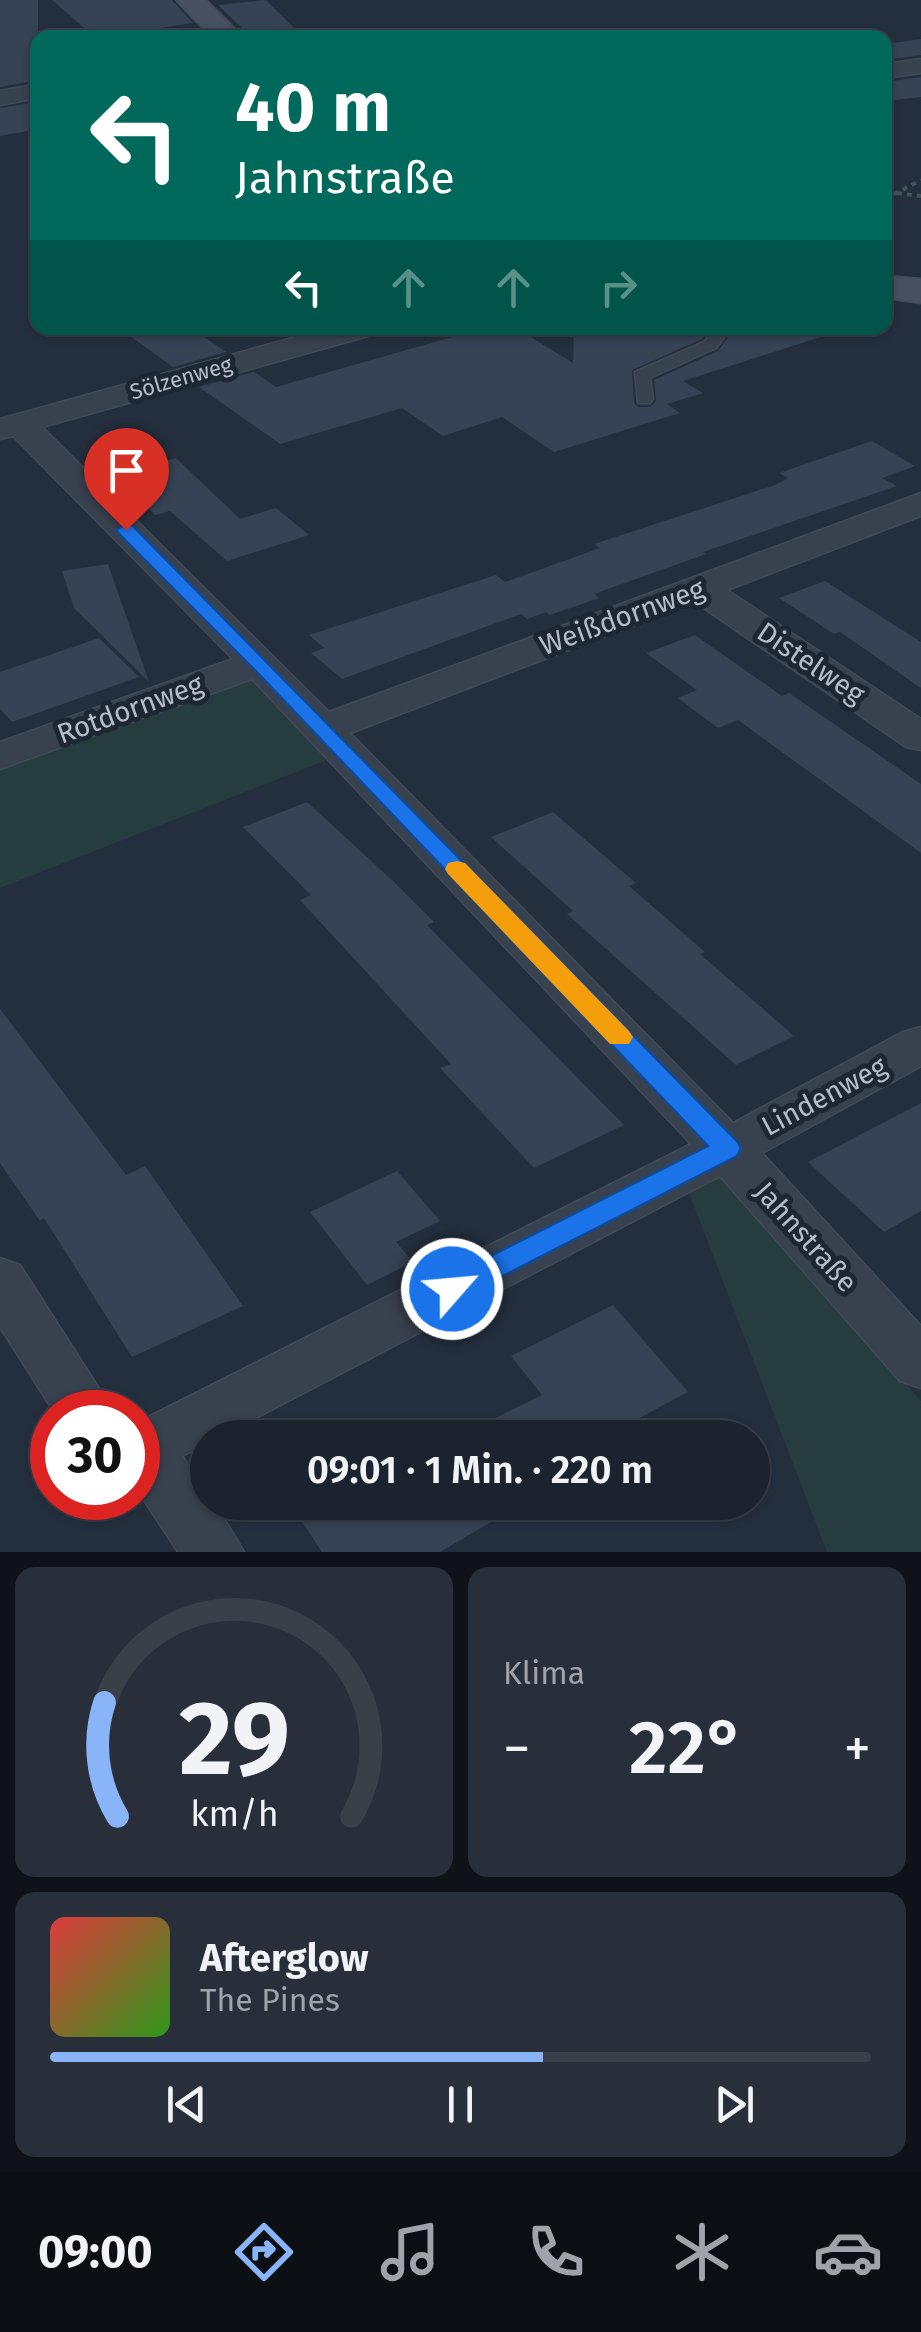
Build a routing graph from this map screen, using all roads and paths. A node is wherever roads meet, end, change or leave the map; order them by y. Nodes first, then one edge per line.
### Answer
1 (190, 0) edge
2 (221, 30) edge
3 (921, 66) edge
4 (892, 69) edge
5 (30, 92) edge
6 (0, 98) edge
7 (921, 180) edge
8 (896, 192) junction
9 (892, 194) edge
10 (921, 196) edge
11 (336, 335) edge
12 (717, 335) edge
13 (644, 399) dead end
14 (9, 426) edge
15 (921, 504) edge
16 (700, 588) junction
17 (260, 663) junction
18 (322, 728) junction
19 (921, 738) edge
20 (0, 756) edge
21 (921, 1044) edge
22 (727, 1148) junction
23 (0, 1280) edge
24 (921, 1365) edge
25 (71, 1390) edge
26 (160, 1436) edge
27 (160, 1475) edge
28 (213, 1552) edge

1 - 2 street
3 - 4 street
5 - 6 street
7 - 8 path
8 - 9 path
8 - 10 path
11 - 14 street, Sölzenweg
12 - 13 lane
14 - 17 street, Jahnstraße
15 - 16 street, Weißdornweg
16 - 18 street, Weißdornweg
16 - 19 street, Distelweg
17 - 18 street, Jahnstraße
17 - 20 street, Rotdornweg
18 - 22 street, Jahnstraße
21 - 22 street, Lindenweg
22 - 24 street, Jahnstraße
22 - 26 street, Lindenweg
23 - 25 street
27 - 28 street

